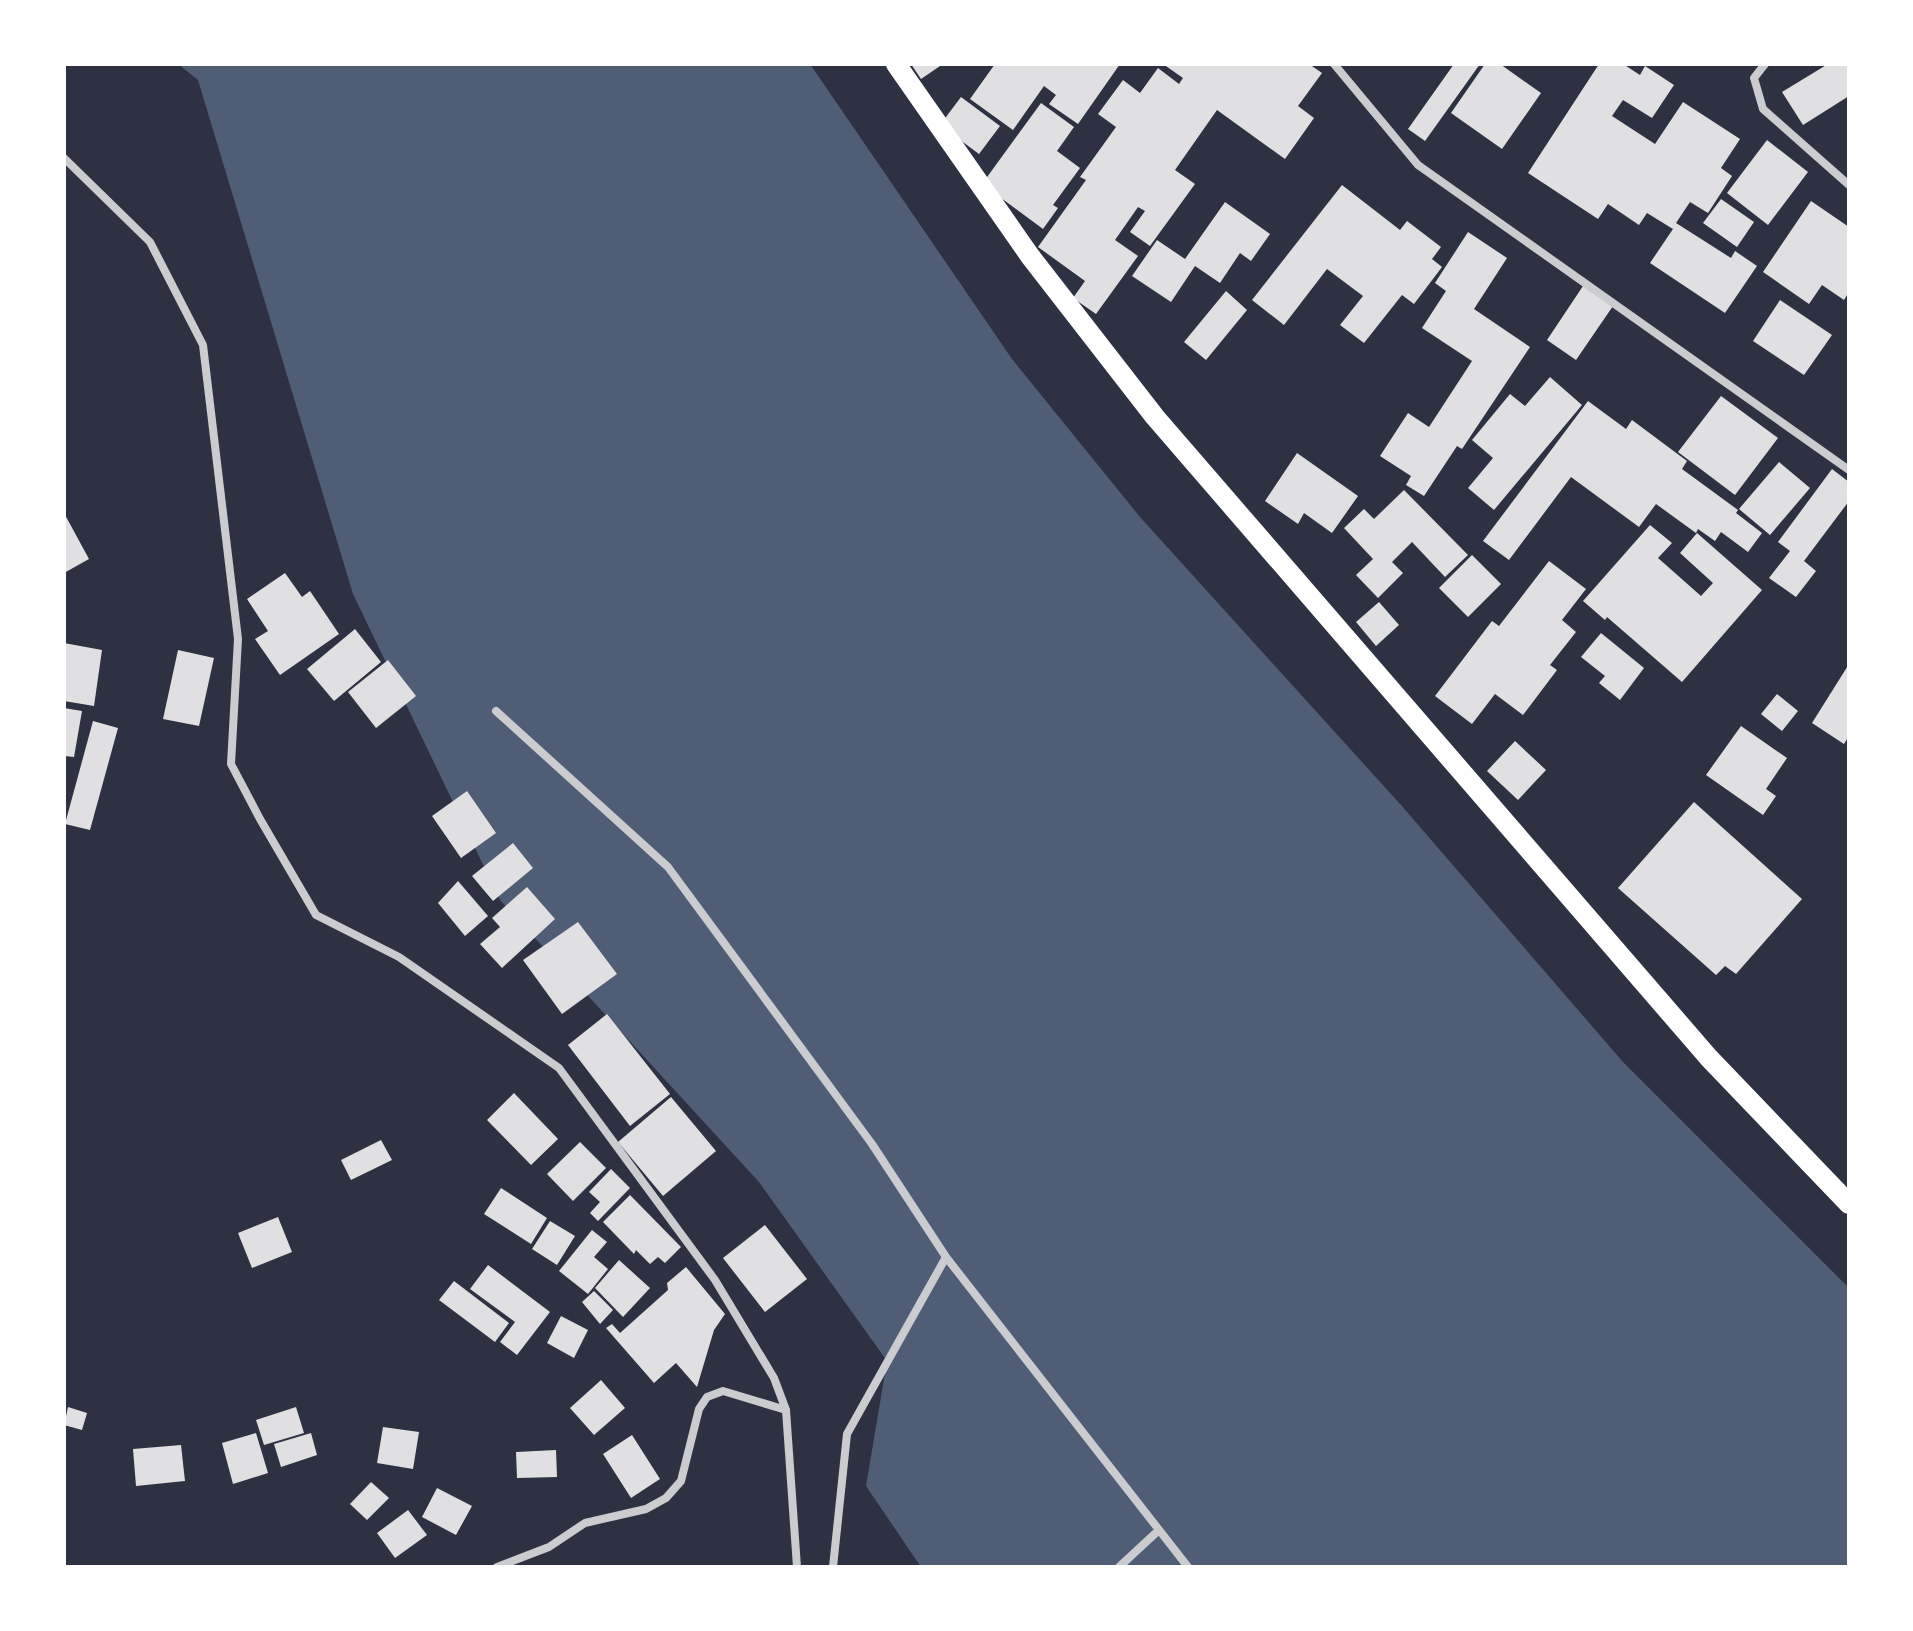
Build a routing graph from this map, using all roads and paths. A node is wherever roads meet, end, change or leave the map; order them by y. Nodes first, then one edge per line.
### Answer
1 (896, 64) edge
2 (1334, 64) edge
3 (1765, 64) edge
4 (64, 158) edge
5 (1849, 185) edge
6 (1849, 470) edge
7 (496, 711) dead end
8 (1849, 1204) edge
9 (946, 1257) junction
10 (786, 1410) junction
11 (1159, 1530) junction
12 (497, 1567) edge
13 (797, 1567) edge
14 (833, 1567) edge
15 (1119, 1567) edge
16 (1188, 1567) edge

1 - 8 main road
2 - 6 street
3 - 5 street
4 - 10 street
7 - 9 street
9 - 11 street
9 - 14 street
10 - 12 street
10 - 13 street
11 - 15 street
11 - 16 street

